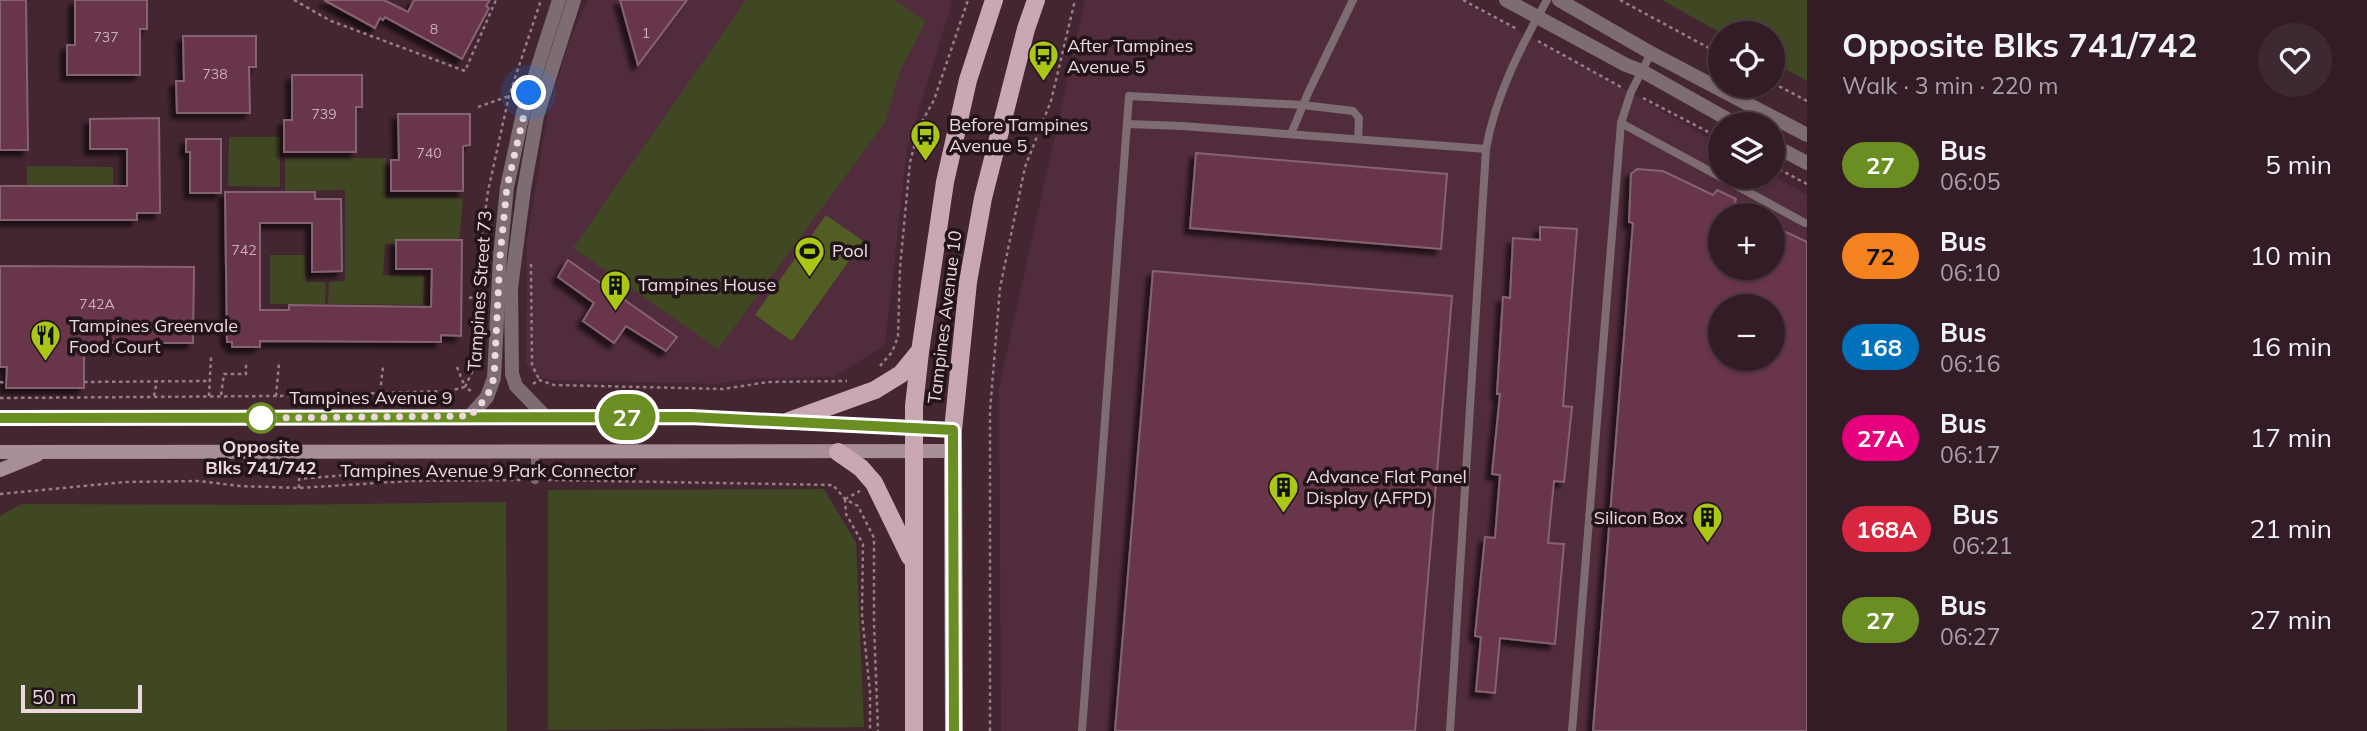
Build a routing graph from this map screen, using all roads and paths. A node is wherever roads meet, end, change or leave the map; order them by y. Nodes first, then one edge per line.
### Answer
1 (294, 0) edge
2 (496, 0) edge
3 (559, 0) edge
4 (574, 0) edge
5 (968, 0) edge
6 (994, 0) edge
7 (1036, 0) edge
8 (1075, 0) edge
9 (1353, 0) edge
10 (1463, 0) edge
11 (1506, 0) edge
12 (1547, 0) edge
13 (1559, 0) edge
14 (1620, 0) edge
15 (1537, 17) junction
16 (1528, 35) junction
17 (1708, 48) edge
18 (1651, 53) junction
19 (1642, 71) junction
20 (1785, 89) edge
21 (1632, 92) junction
22 (509, 96) dead end
23 (1807, 101) edge
24 (1303, 106) junction
25 (478, 107) dead end
26 (1715, 112) edge
27 (1621, 123) junction
28 (1127, 124) junction
29 (1708, 132) edge
30 (1291, 134) junction
31 (1807, 135) edge
32 (1358, 139) junction
33 (1486, 149) junction
34 (1785, 151) edge
35 (1807, 163) edge
36 (1785, 172) edge
37 (1807, 184) edge
38 (1805, 223) edge
39 (531, 263) dead end
40 (478, 297) dead end
41 (469, 298) dead end
42 (920, 352) junction
43 (211, 357) dead end
44 (246, 361) dead end
45 (279, 363) dead end
46 (383, 367) dead end
47 (457, 367) dead end
48 (874, 371) dead end
49 (157, 380) junction
50 (539, 380) junction
51 (211, 381) junction
52 (850, 381) dead end
53 (0, 382) edge
54 (85, 382) dead end
55 (6, 383) dead end
56 (516, 386) junction
57 (466, 387) junction
58 (380, 393) junction
59 (310, 395) junction
60 (155, 396) junction
61 (209, 396) junction
62 (221, 396) junction
63 (276, 396) junction
64 (487, 397) junction
65 (0, 398) edge
66 (358, 398) dead end
67 (470, 416) junction
68 (545, 416) junction
69 (0, 418) edge
70 (789, 421) junction
71 (915, 429) junction
72 (953, 430) junction
73 (44, 451) junction
74 (914, 451) junction
75 (953, 451) junction
76 (0, 452) edge
77 (535, 452) junction
78 (838, 452) junction
79 (0, 470) edge
80 (358, 474) dead end
81 (535, 480) junction
82 (299, 488) junction
83 (0, 494) edge
84 (845, 499) junction
85 (912, 563) junction
86 (870, 731) edge
87 (878, 731) edge
88 (914, 731) edge
89 (954, 731) edge
90 (990, 731) edge
91 (1082, 731) edge
92 (1450, 731) edge
93 (1572, 731) edge

1 - 2 path
3 - 64 street, Tampines Street 73
4 - 56 street, Tampines Street 73
5 - 48 path
6 - 42 main road, Tampines Avenue 10
7 - 72 main road, Tampines Avenue 10
8 - 90 path
9 - 24 lane
10 - 16 path
11 - 15 street
12 - 15 lane
13 - 18 street
14 - 17 path
15 - 16 lane
15 - 19 street
16 - 21 path
16 - 33 lane
18 - 19 lane
18 - 31 street
19 - 21 lane
19 - 26 street
20 - 23 path
21 - 27 lane
21 - 29 path
22 - 25 path
24 - 28 lane
24 - 30 lane
24 - 32 lane
27 - 38 lane
27 - 93 lane
28 - 30 lane
28 - 91 lane
30 - 32 lane
32 - 33 lane
33 - 92 lane
34 - 35 street
36 - 37 path
39 - 50 path
40 - 41 path
42 - 70 main road
42 - 71 main road, Tampines Avenue 10
43 - 51 path
44 - 62 path
45 - 63 path
46 - 58 path
47 - 57 path
49 - 51 path
49 - 54 path
49 - 60 path
50 - 52 path
50 - 56 path
51 - 61 path
53 - 55 path
56 - 68 street
57 - 58 path
57 - 64 path
58 - 59 path
59 - 63 path
59 - 66 path
60 - 61 path
60 - 65 path
61 - 62 path
62 - 63 path
64 - 67 street, Tampines Street 73
67 - 68 main road, Tampines Avenue 9
67 - 69 main road, Tampines Avenue 9
68 - 70 main road, Tampines Avenue 9
70 - 71 main road, Tampines Avenue 9
71 - 72 main road, Tampines Avenue 9
71 - 74 main road, Tampines Avenue 10
72 - 75 main road, Tampines Avenue 10
73 - 76 main road
73 - 77 main road
73 - 79 main road
74 - 75 main road
74 - 78 main road
74 - 85 main road, Tampines Avenue 10
75 - 89 main road, Tampines Avenue 10
77 - 78 main road
77 - 81 lane
78 - 85 main road
80 - 82 path
81 - 82 path, Tampines Avenue 9 Park Connector
81 - 84 path, Tampines Avenue 9 Park Connector
82 - 83 path, Tampines Avenue 9 Park Connector
84 - 86 path
84 - 87 path
85 - 88 main road, Tampines Avenue 10

